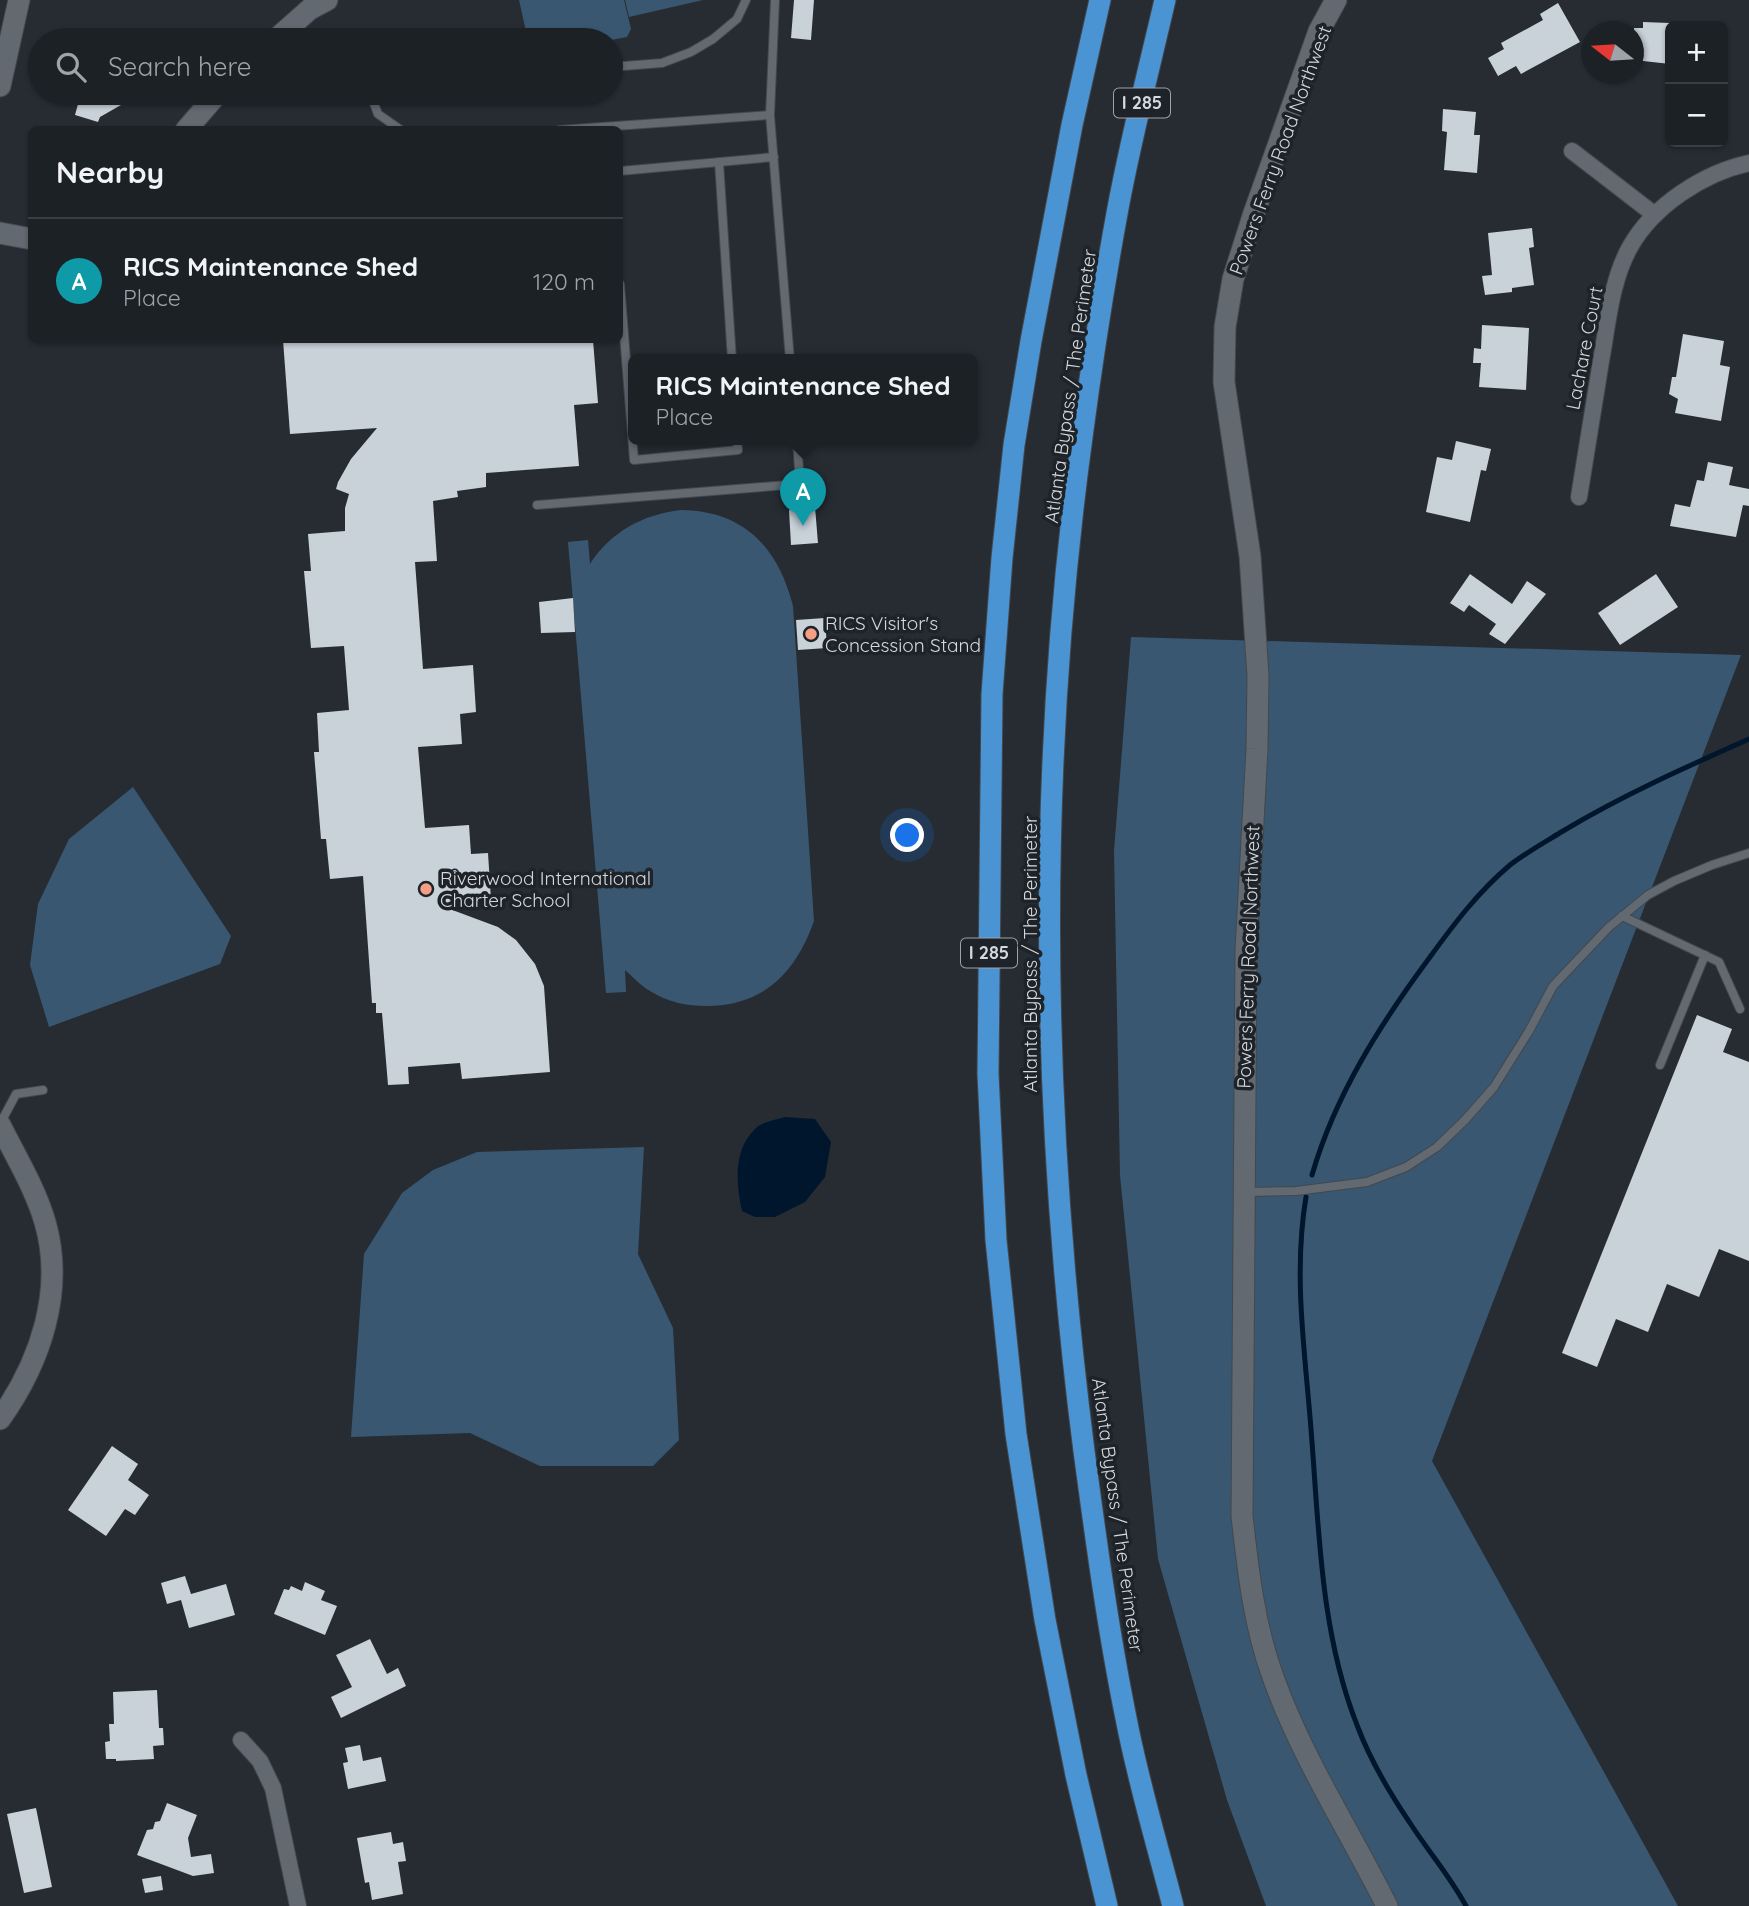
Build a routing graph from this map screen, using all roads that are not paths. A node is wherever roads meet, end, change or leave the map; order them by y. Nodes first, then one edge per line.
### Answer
1 (19, 0) edge
2 (327, 0) edge
3 (746, 0) edge
4 (775, 0) edge
5 (1100, 0) edge
6 (1165, 0) edge
7 (1336, 0) edge
8 (289, 28) edge
9 (623, 66) edge
10 (0, 86) edge
11 (208, 105) edge
12 (375, 105) edge
13 (770, 115) junction
14 (189, 126) edge
15 (395, 126) edge
16 (615, 126) edge
17 (1572, 151) dead end
18 (774, 157) junction
19 (719, 162) junction
20 (1749, 163) edge
21 (623, 171) edge
22 (1655, 215) junction
23 (0, 233) edge
24 (28, 238) edge
25 (623, 322) edge
26 (732, 354) edge
27 (790, 354) edge
28 (628, 385) edge
29 (633, 445) edge
30 (738, 445) edge
31 (797, 445) edge
32 (1579, 497) dead end
33 (537, 505) dead end
34 (1749, 853) edge
35 (1622, 916) junction
36 (1704, 955) junction
37 (1740, 1009) dead end
38 (1660, 1065) dead end
39 (43, 1090) dead end
40 (0, 1124) edge
41 (1243, 1193) junction
42 (0, 1419) edge
43 (241, 1740) dead end
44 (298, 1906) edge
45 (1107, 1906) edge
46 (1173, 1906) edge
47 (1387, 1906) edge

1 - 10 street
2 - 8 street
3 - 9 lane
4 - 13 lane
5 - 45 highway, Atlanta Bypass / The Perimeter / I 285
6 - 46 highway, Atlanta Bypass / The Perimeter / I 285
7 - 41 street, Powers Ferry Road Northwest
11 - 14 street
12 - 15 lane
13 - 16 lane
13 - 18 lane
17 - 22 street
18 - 19 lane
18 - 27 lane
19 - 21 lane
19 - 26 lane
20 - 22 street, Lachare Court
22 - 32 street, Lachare Court
23 - 24 street
25 - 28 lane
29 - 30 lane
31 - 33 lane
34 - 35 lane
35 - 36 lane
35 - 41 lane
36 - 37 lane
36 - 38 lane
39 - 40 lane
40 - 42 street
41 - 47 street, Powers Ferry Road Northwest
43 - 44 street

